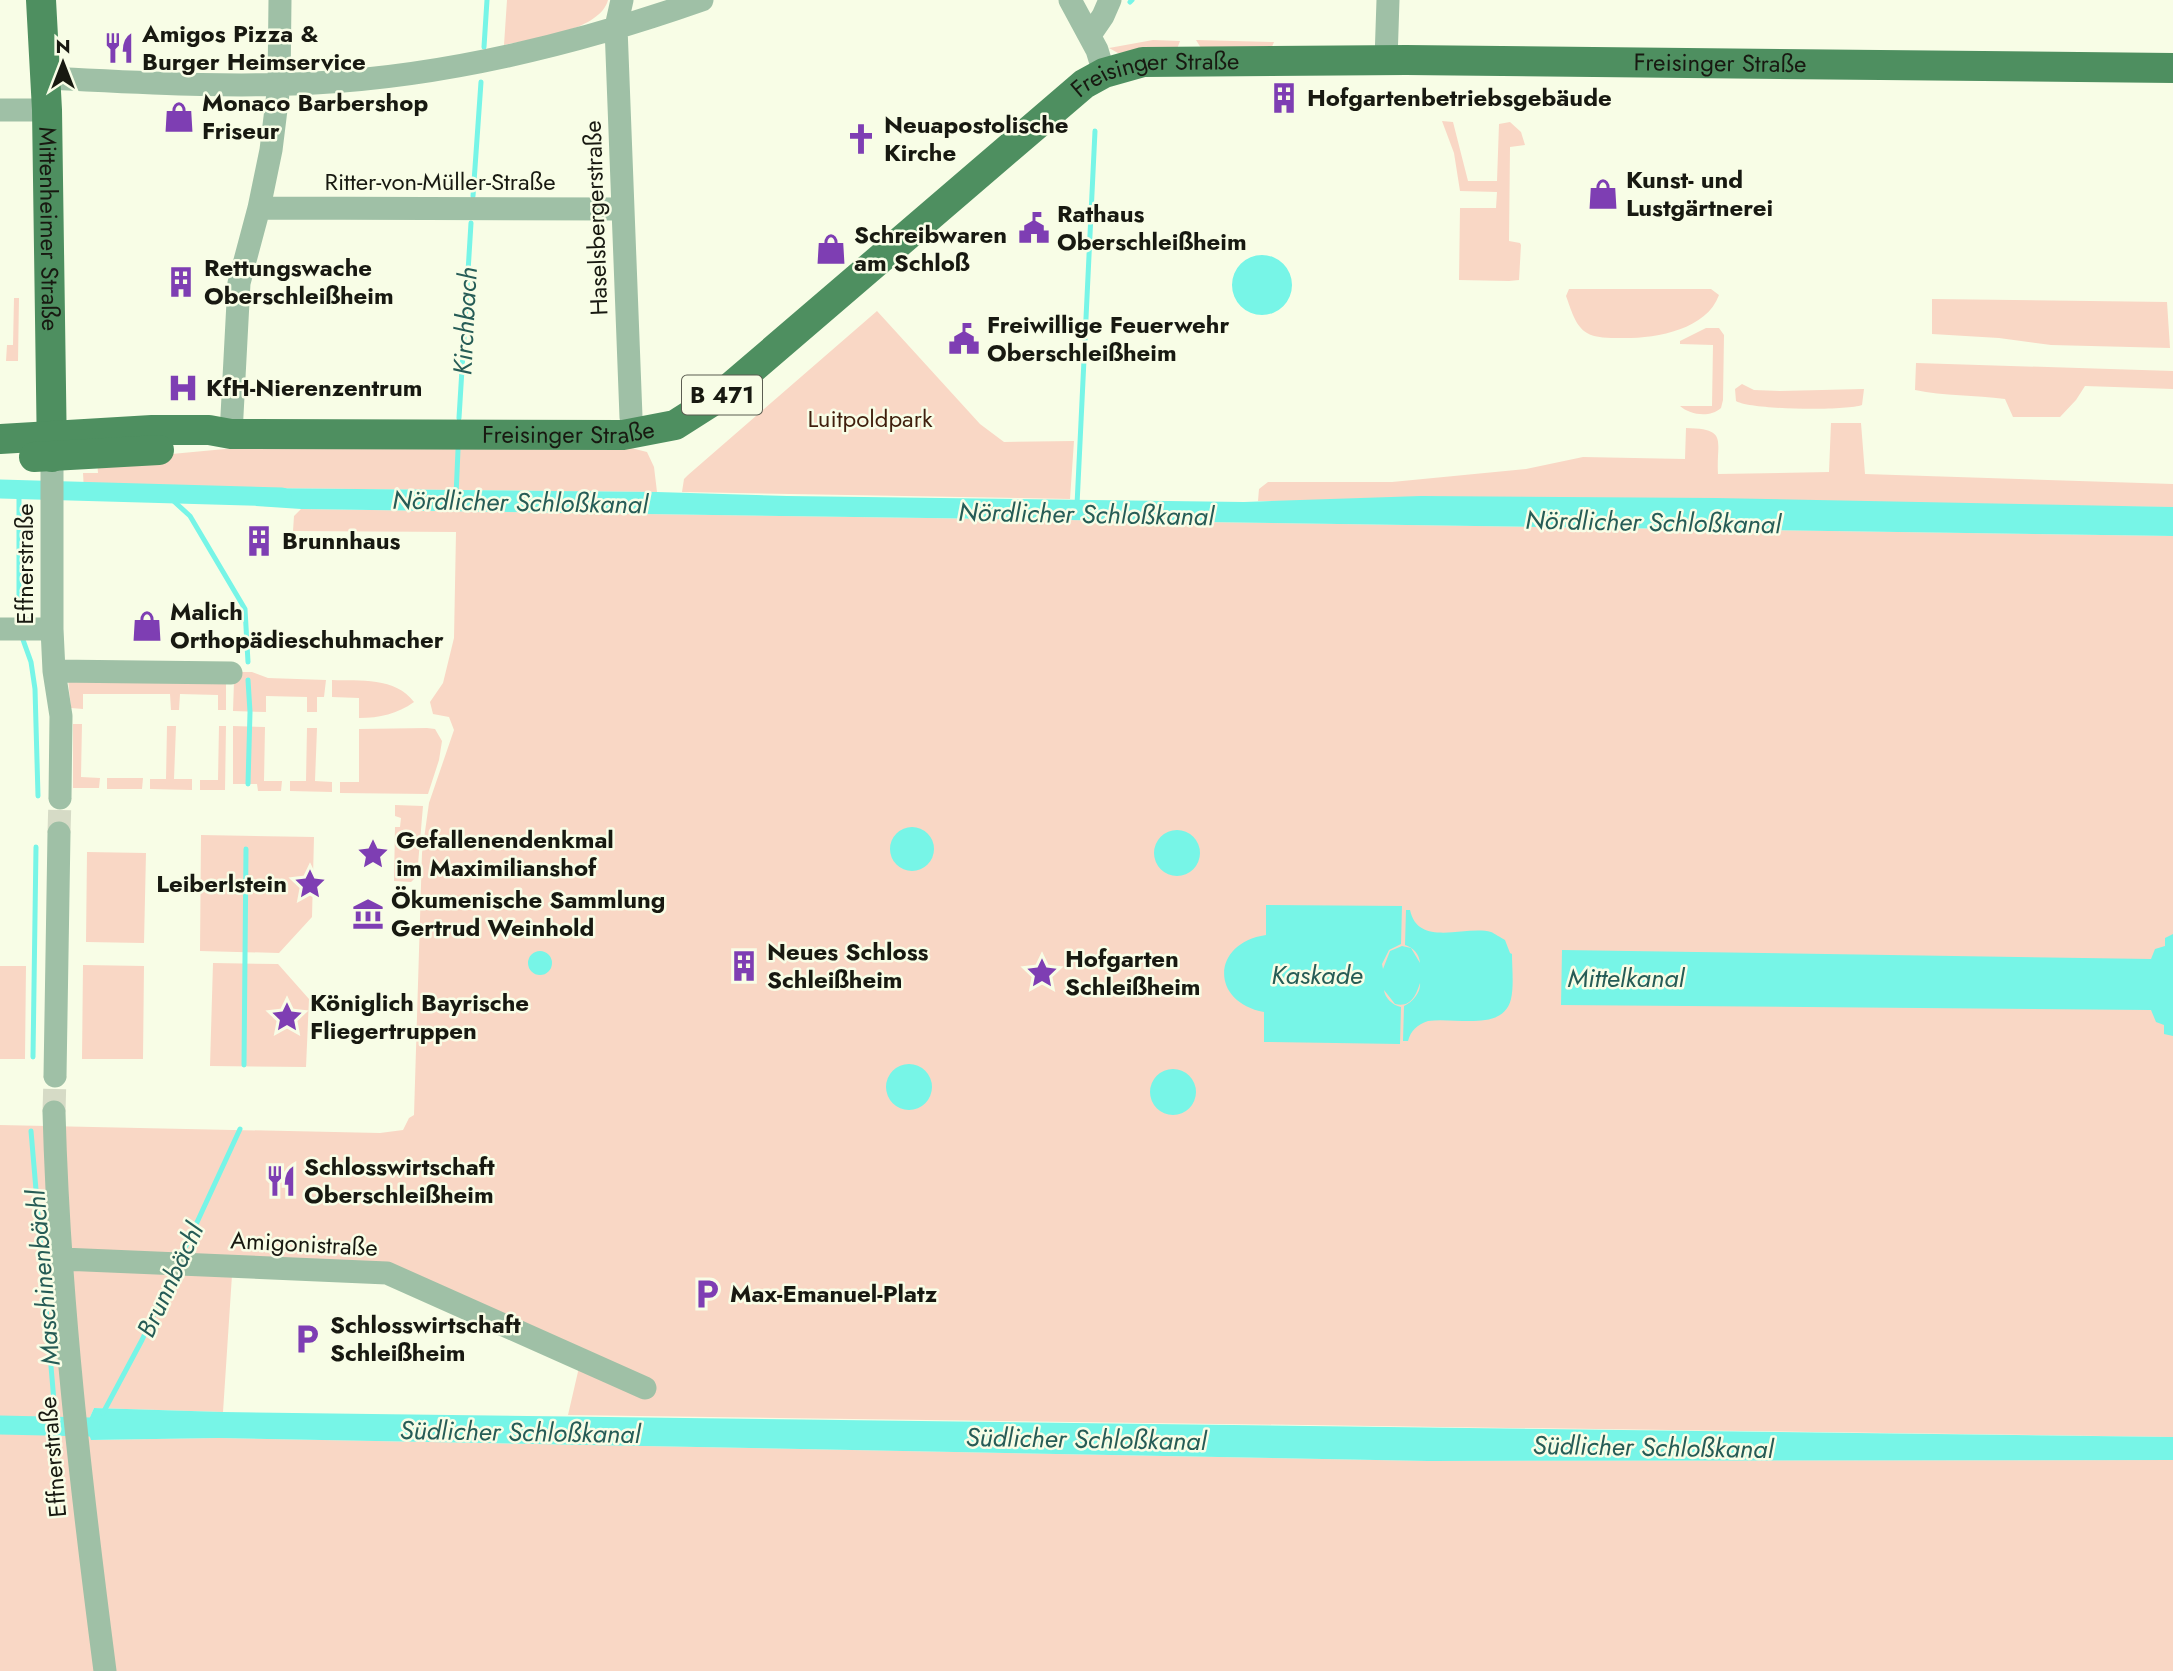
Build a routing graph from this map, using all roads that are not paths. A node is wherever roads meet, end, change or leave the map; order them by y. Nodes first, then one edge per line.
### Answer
1 (41, 0) edge
2 (281, 0) edge
3 (622, 0) edge
4 (702, 0) edge
5 (1070, 0) edge
6 (1110, 0) edge
7 (1388, 0) edge
8 (616, 27) junction
9 (1090, 35) junction
10 (1386, 60) junction
11 (2173, 68) edge
12 (1104, 73) junction
13 (45, 78) junction
14 (279, 85) junction
15 (0, 110) edge
16 (47, 110) junction
17 (259, 208) junction
18 (621, 209) junction
19 (634, 433) junction
20 (231, 434) junction
21 (0, 439) edge
22 (0, 455) edge
23 (52, 457) junction
24 (3, 629) edge
25 (42, 629) junction
26 (54, 671) junction
27 (231, 673) dead end
28 (60, 798) tunnel mouth
29 (59, 833) tunnel mouth
30 (55, 1076) tunnel mouth
31 (54, 1112) tunnel mouth
32 (62, 1259) junction
33 (645, 1388) dead end
34 (105, 1671) edge

1 - 13 main road, Mittenheimer Straße
2 - 14 street
3 - 8 street, Haselsbergerstraße
4 - 8 street
5 - 9 street
6 - 9 street
7 - 10 street
8 - 14 street
8 - 18 street, Haselsbergerstraße
9 - 12 street
10 - 11 main road, Freisinger Straße / B 471
10 - 12 main road, Freisinger Straße / B 471
12 - 19 main road, Freisinger Straße / B 471
13 - 14 street
13 - 16 main road, Mittenheimer Straße
14 - 17 street
15 - 16 street
16 - 23 main road, Mittenheimer Straße
17 - 18 street, Ritter-von-Müller-Straße
17 - 20 street
18 - 19 street, Haselsbergerstraße
19 - 20 main road, Freisinger Straße / B 471
20 - 23 main road, Freisinger Straße / B 471
21 - 23 main road, B 471
22 - 23 main road, B 471
23 - 25 street, Effnerstraße
24 - 25 street
25 - 26 street, Effnerstraße
26 - 27 street
26 - 28 street, Effnerstraße
29 - 30 street
31 - 32 street, Effnerstraße
32 - 33 street, Amigonistraße
32 - 34 street, Effnerstraße

